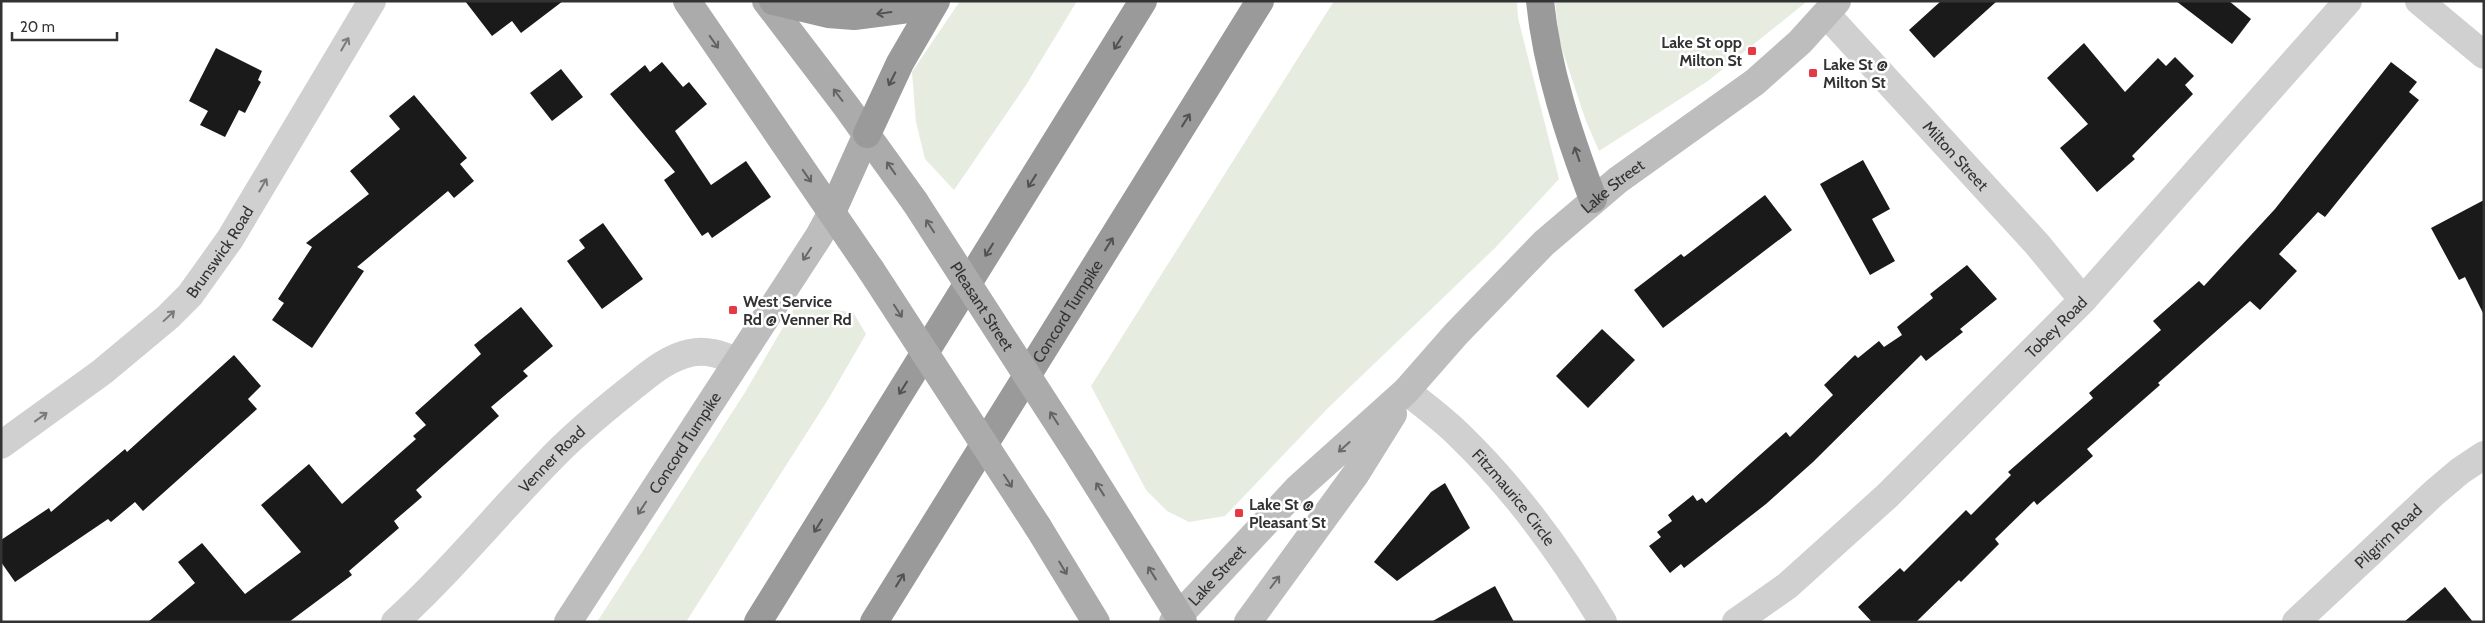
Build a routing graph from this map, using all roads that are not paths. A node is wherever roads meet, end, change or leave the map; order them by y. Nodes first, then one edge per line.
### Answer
1 (372, 1) edge
2 (687, 1) edge
3 (766, 1) edge
4 (773, 1) edge
5 (1143, 1) edge
6 (1260, 1) edge
7 (1540, 1) edge
8 (2348, 1) edge
9 (2419, 1) edge
10 (934, 4) edge
11 (1832, 8) edge
12 (2484, 56) edge
13 (866, 134) junction
14 (1593, 199) junction
15 (832, 212) junction
16 (2083, 300) junction
17 (737, 361) junction
18 (1406, 391) junction
19 (1, 445) edge
20 (2484, 455) edge
21 (1178, 619) edge
22 (395, 622) edge
23 (568, 622) edge
24 (758, 622) edge
25 (874, 622) edge
26 (1096, 622) edge
27 (1248, 622) edge
28 (1603, 622) edge
29 (1736, 622) edge
30 (2296, 622) edge

19 -> 1 street, Brunswick Road
2 -> 15 main road
13 -> 3 main road, Pleasant Street
10 -> 4 highway
5 -> 24 highway
25 -> 6 highway, Concord Turnpike
14 -> 7 highway
8 - 16 street, Tobey Road
9 - 12 street
10 -> 13 highway
11 - 14 main road, Lake Street
11 - 16 street, Milton Street
13 - 15 main road
21 -> 13 main road, Pleasant Street, bridge
14 - 18 main road, Lake Street
15 -> 17 main road, Concord Turnpike
15 -> 26 main road, bridge
16 - 29 street, Tobey Road
17 - 22 street, Venner Road
17 -> 23 main road, Concord Turnpike
18 -> 21 main road, Lake Street
27 -> 18 main road, Lake Street
18 - 28 street, Fitzmaurice Circle
20 - 30 street, Pilgrim Road

